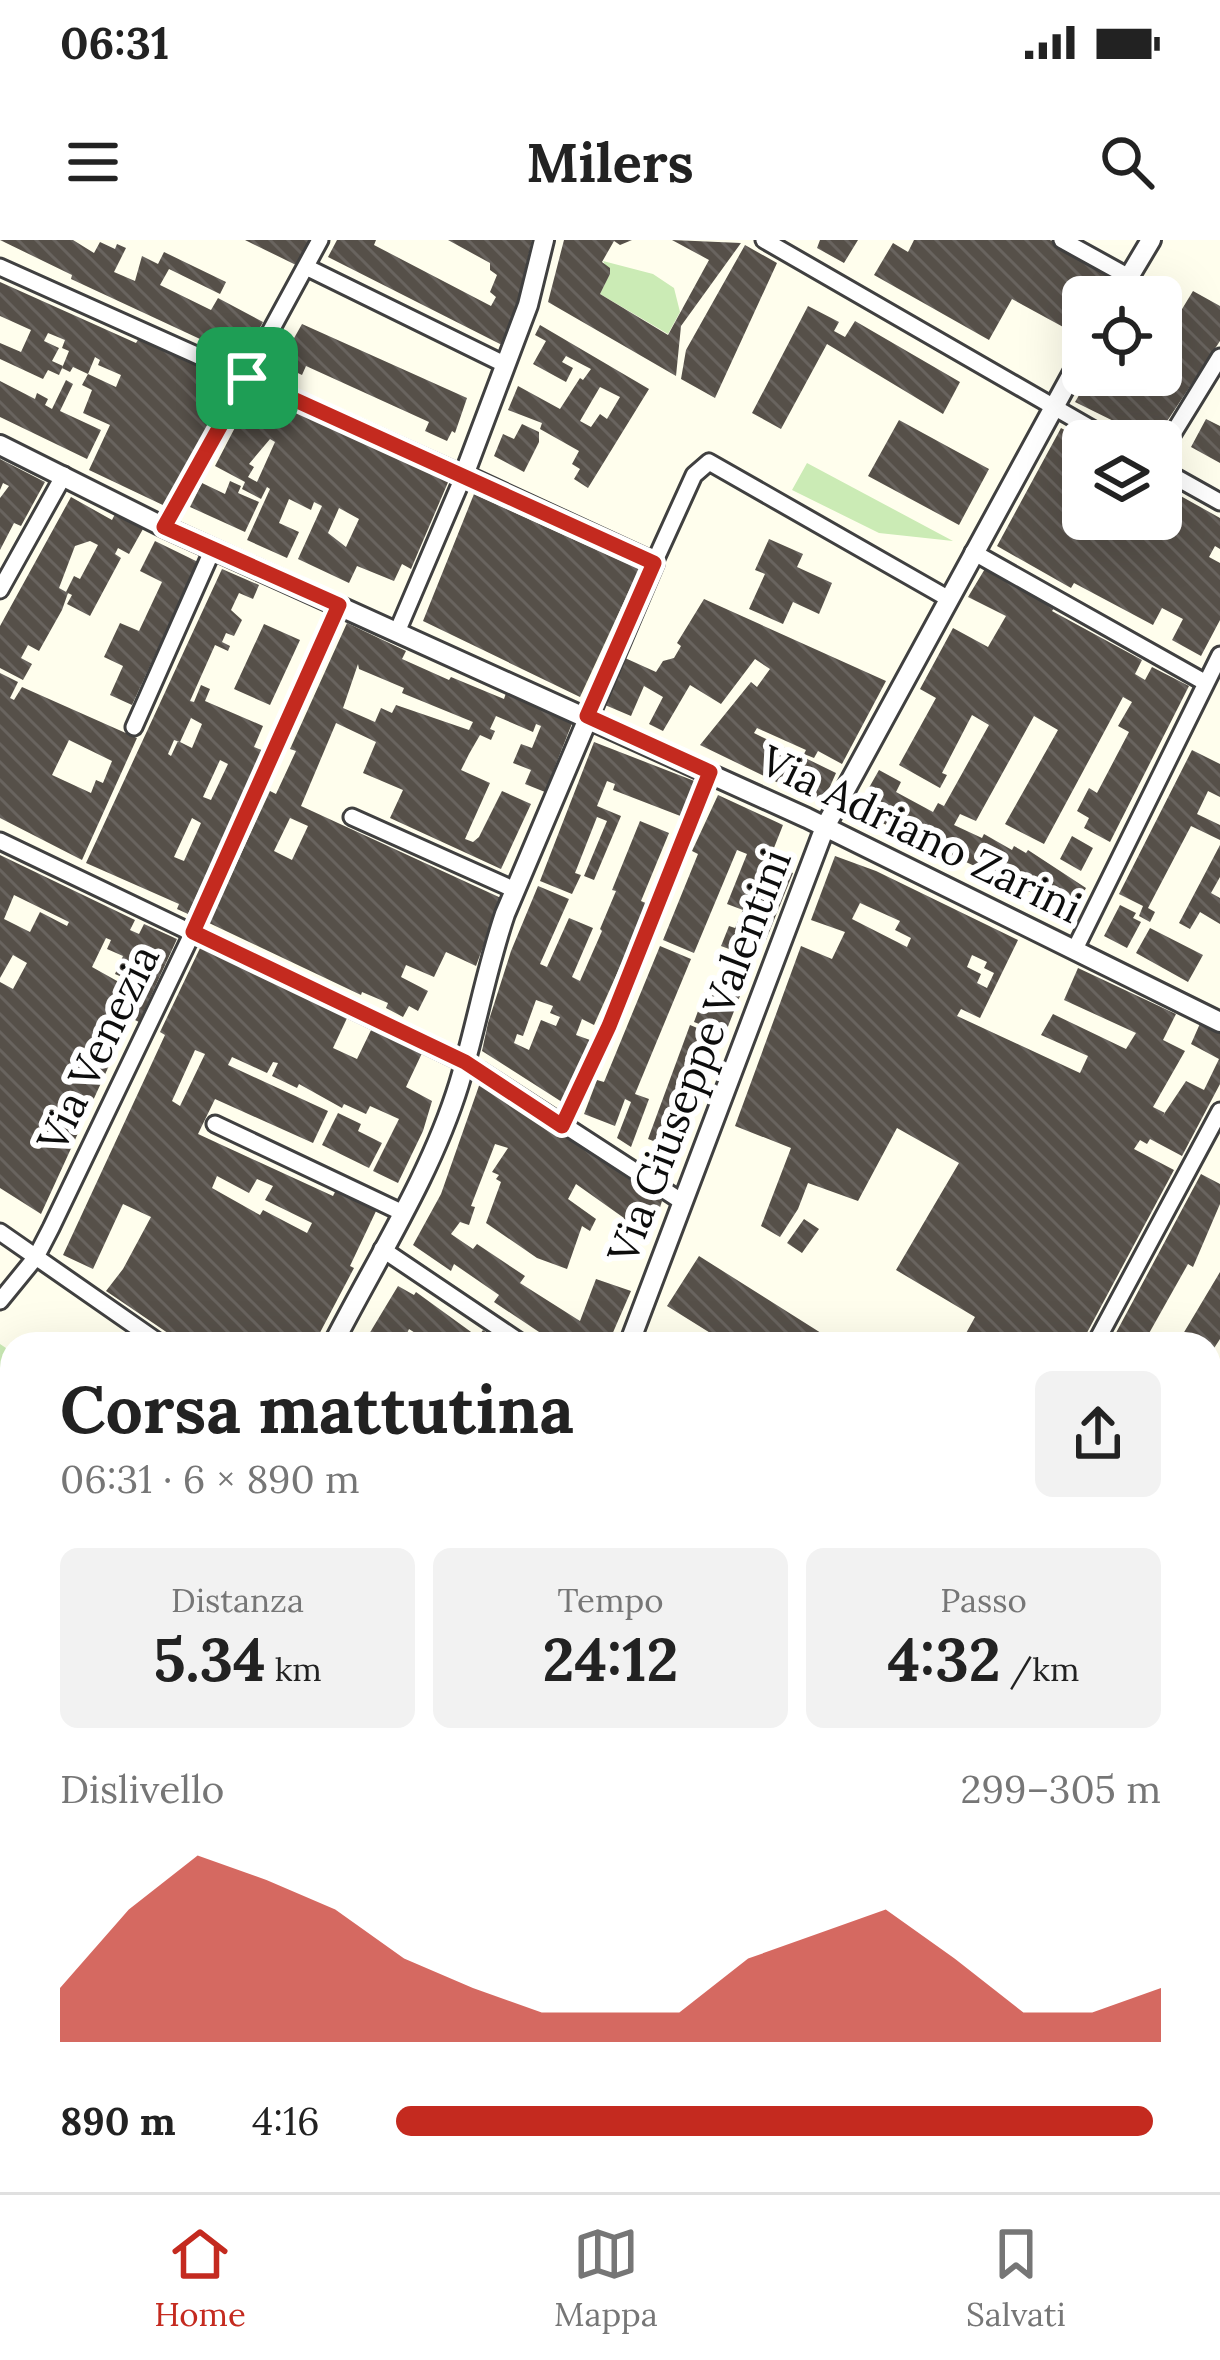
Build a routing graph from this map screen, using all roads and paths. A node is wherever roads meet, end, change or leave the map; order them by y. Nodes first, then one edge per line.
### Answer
1 (320, 240) edge
2 (544, 240) edge
3 (764, 240) edge
4 (1062, 240) edge
5 (1151, 240) edge
6 (796, 248) edge
7 (0, 267) edge
8 (306, 267) junction
9 (1127, 276) edge
10 (1130, 276) edge
11 (1220, 357) edge
12 (506, 365) junction
13 (247, 378) junction
14 (1062, 389) edge
15 (1052, 406) junction
16 (1076, 420) edge
17 (1181, 420) edge
18 (0, 445) edge
19 (64, 475) junction
20 (464, 475) junction
21 (1182, 481) edge
22 (1220, 502) edge
23 (164, 527) junction
24 (213, 549) junction
25 (973, 552) junction
26 (654, 563) junction
27 (0, 590) edge
28 (949, 599) junction
29 (339, 605) junction
30 (397, 632) junction
31 (1220, 655) edge
32 (1206, 682) junction
33 (587, 716) junction
34 (134, 727) dead end
35 (710, 772) junction
36 (352, 817) dead end
37 (825, 827) junction
38 (0, 841) edge
39 (515, 890) junction
40 (193, 932) junction
41 (1076, 949) junction
42 (1220, 1022) edge
43 (465, 1062) junction
44 (1220, 1111) edge
45 (214, 1124) dead end
46 (562, 1126) junction
47 (681, 1201) junction
48 (401, 1212) junction
49 (0, 1232) edge
50 (382, 1249) junction
51 (35, 1257) junction
52 (0, 1301) edge
53 (144, 1332) edge
54 (339, 1332) edge
55 (505, 1332) edge
56 (633, 1332) edge
57 (1101, 1332) edge

1 - 8 street
2 - 12 street
3 - 6 street
4 - 9 street
5 - 10 street
6 - 15 street
7 - 13 street
8 - 12 street
8 - 13 street
11 - 17 street
12 - 20 street
13 - 20 street
13 - 23 street
14 - 15 street, Via Giuseppe Valentini
15 - 16 street
15 - 25 street, Via Giuseppe Valentini
18 - 19 street, Via Adriano Zarini
19 - 23 street, Via Adriano Zarini
19 - 27 street
20 - 26 street
20 - 30 street
21 - 22 street
23 - 24 street, Via Adriano Zarini
24 - 29 street, Via Adriano Zarini
24 - 34 street
25 - 28 street, Via Giuseppe Valentini
25 - 32 street
26 - 28 street
26 - 33 street
28 - 37 street, Via Giuseppe Valentini
29 - 30 street, Via Adriano Zarini
29 - 40 street, Via Venezia
30 - 33 street, Via Adriano Zarini
31 - 32 street
32 - 41 street
33 - 35 street, Via Adriano Zarini
33 - 39 street
35 - 37 street, Via Adriano Zarini
35 - 46 street
36 - 39 street
37 - 41 street, Via Adriano Zarini
37 - 47 street, Via Giuseppe Valentini
38 - 40 street
39 - 43 street
40 - 43 street
40 - 51 street, Via Venezia
41 - 42 street, Via Adriano Zarini
43 - 46 street
43 - 48 street
44 - 57 street
45 - 48 street
46 - 47 street
47 - 56 street, Via Giuseppe Valentini
48 - 50 street
49 - 51 street
50 - 54 street
50 - 55 street
51 - 52 street, Via Venezia
51 - 53 street

